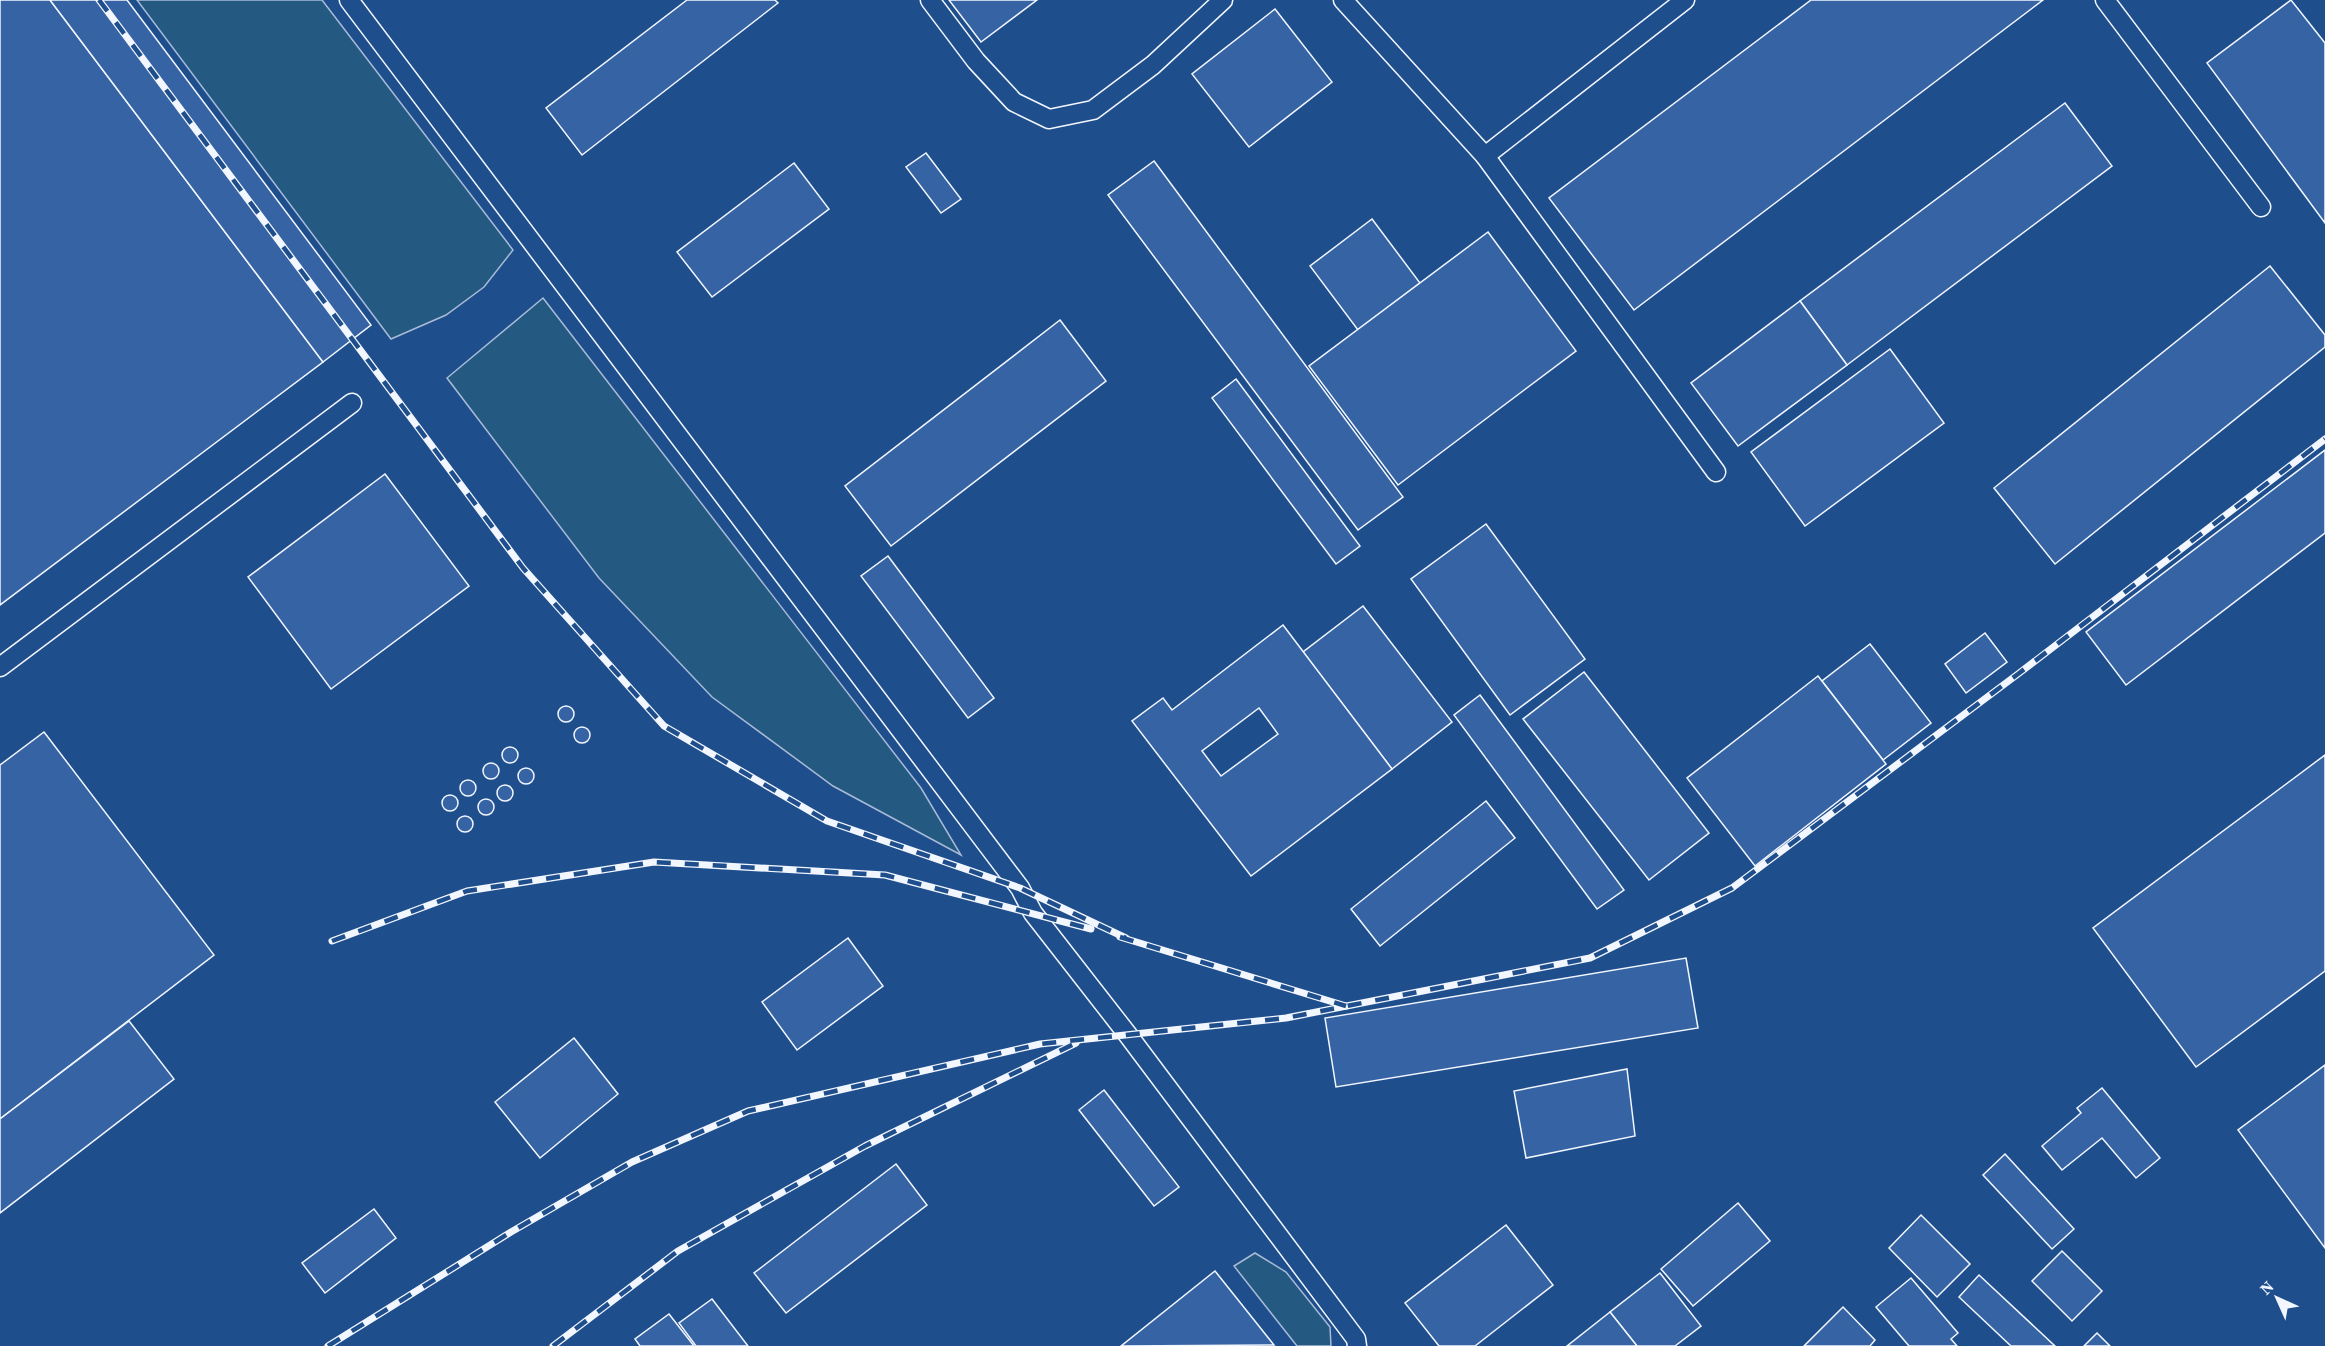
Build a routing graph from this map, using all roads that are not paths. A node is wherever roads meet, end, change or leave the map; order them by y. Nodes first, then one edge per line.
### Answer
1 (349, 0) edge
2 (930, 0) edge
3 (1223, 0) edge
4 (1343, 0) edge
5 (1684, 0) edge
6 (2105, 0) edge
7 (1485, 156) junction
8 (2261, 207) dead end
9 (352, 404) dead end
10 (1716, 472) dead end
11 (0, 667) edge
12 (1357, 1346) edge

1 - 12 lane
2 - 3 lane
4 - 7 lane
5 - 7 lane
6 - 8 lane
7 - 10 lane
9 - 11 lane

